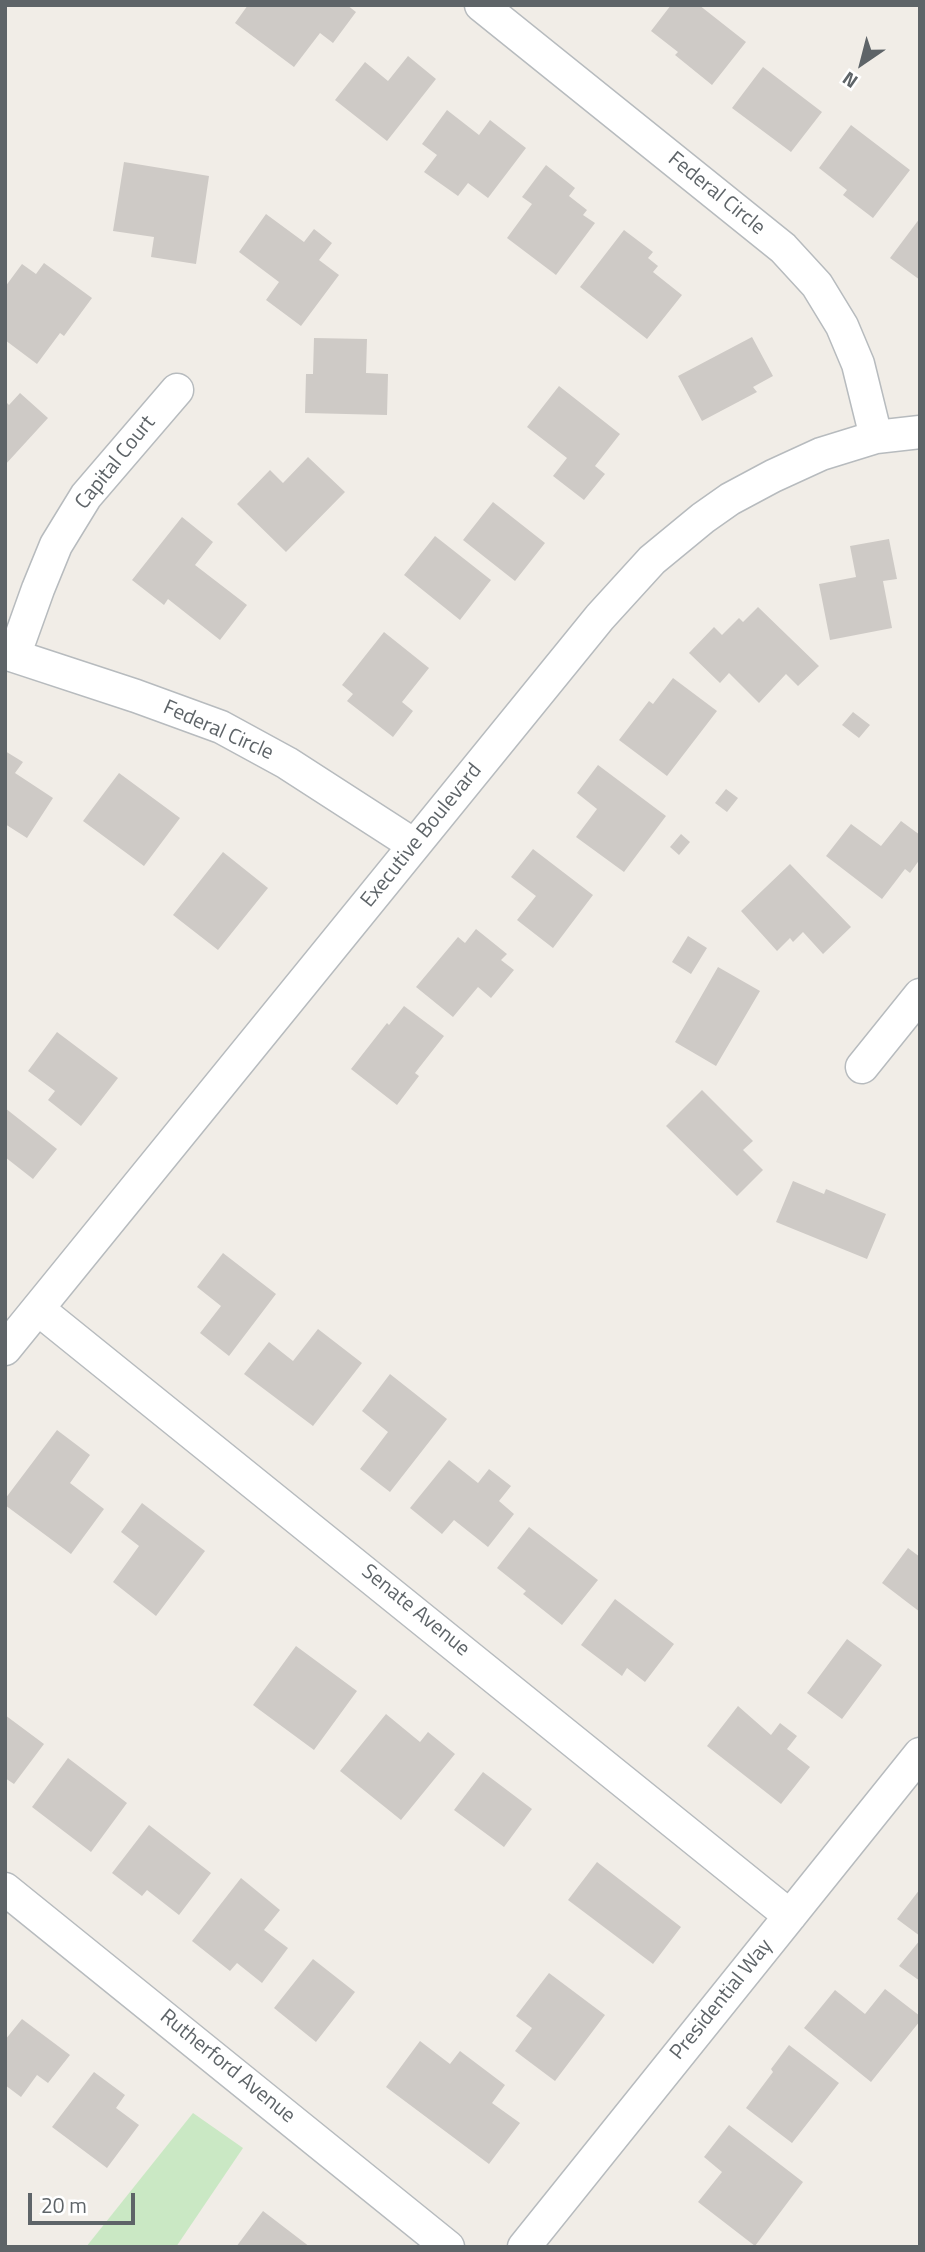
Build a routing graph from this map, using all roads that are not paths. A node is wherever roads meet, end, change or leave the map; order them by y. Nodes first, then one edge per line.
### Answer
1 (481, 5) edge
2 (177, 390) dead end
3 (920, 432) edge
4 (876, 437) junction
5 (10, 654) edge
6 (414, 845) junction
7 (920, 995) edge
8 (862, 1067) dead end
9 (38, 1308) junction
10 (5, 1349) edge
11 (920, 1754) edge
12 (5, 1889) edge
13 (790, 1916) junction
14 (448, 2247) edge
15 (524, 2247) edge

1 - 4 street, Federal Circle
2 - 5 street, Capital Court
3 - 4 street, Executive Boulevard
4 - 6 street, Executive Boulevard
5 - 6 street, Federal Circle
6 - 9 street, Executive Boulevard
7 - 8 street
9 - 10 street, Executive Boulevard
9 - 13 street, Senate Avenue
11 - 13 street, Presidential Way
12 - 14 street, Rutherford Avenue
13 - 15 street, Presidential Way

